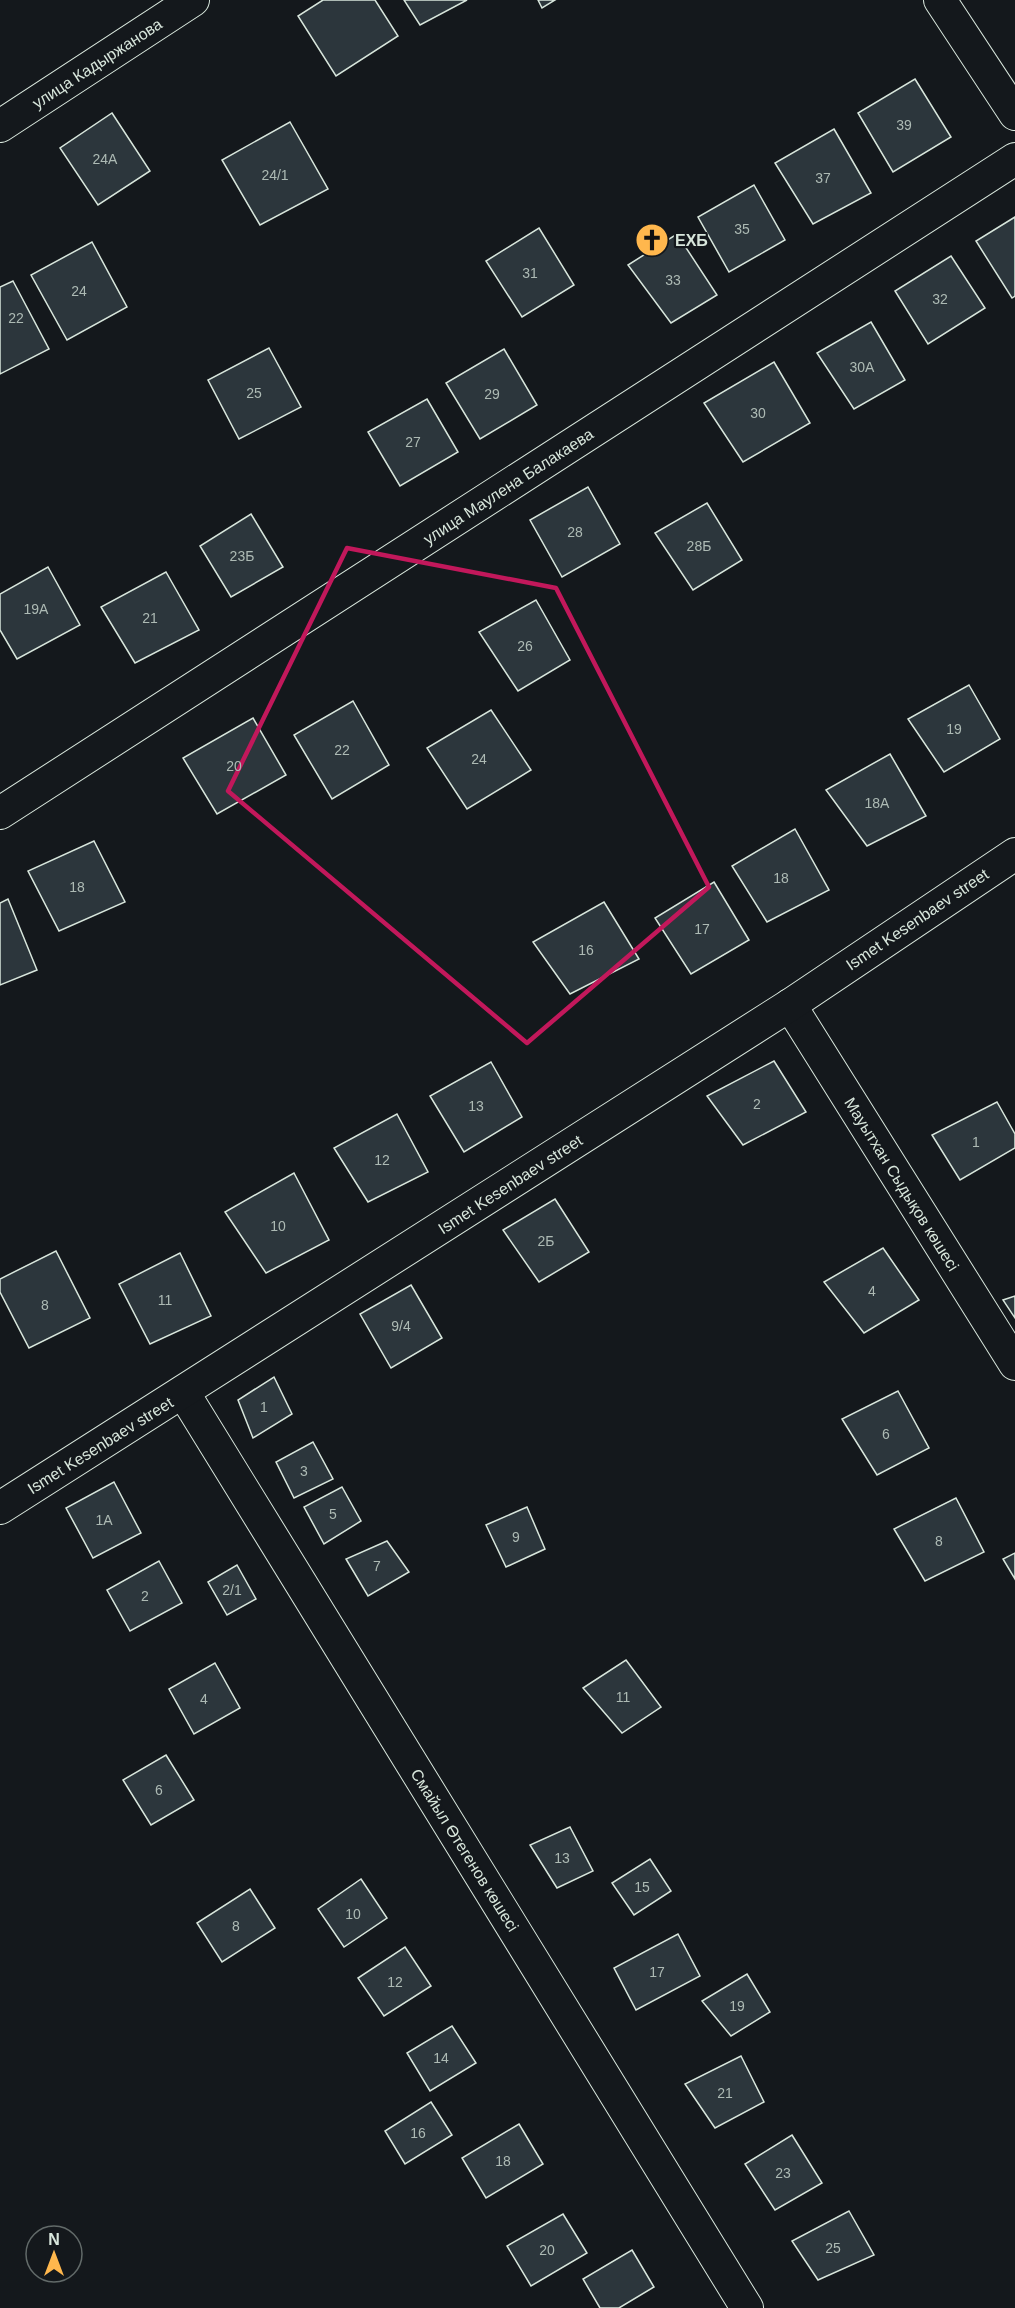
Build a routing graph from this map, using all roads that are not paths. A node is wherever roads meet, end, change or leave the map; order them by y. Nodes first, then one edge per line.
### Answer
1 (193, 0) edge
2 (940, 0) edge
3 (1015, 114) edge
4 (0, 126) edge
5 (1015, 159) edge
6 (0, 813) edge
7 (1015, 854) edge
8 (790, 1005) junction
9 (1015, 1364) edge
10 (183, 1392) junction
11 (0, 1508) edge
12 (747, 2308) edge

1 - 4 street, улица Кадыржанова
2 - 3 street
5 - 6 street, улица Маулена Балакаева
7 - 8 street, Ismet Kesenbaev street
8 - 9 street, Мауытхан Сыдықов көшесі
8 - 10 street, Ismet Kesenbaev street
10 - 11 street, Ismet Kesenbaev street
10 - 12 street, Смайыл Өтегенов көшесі

